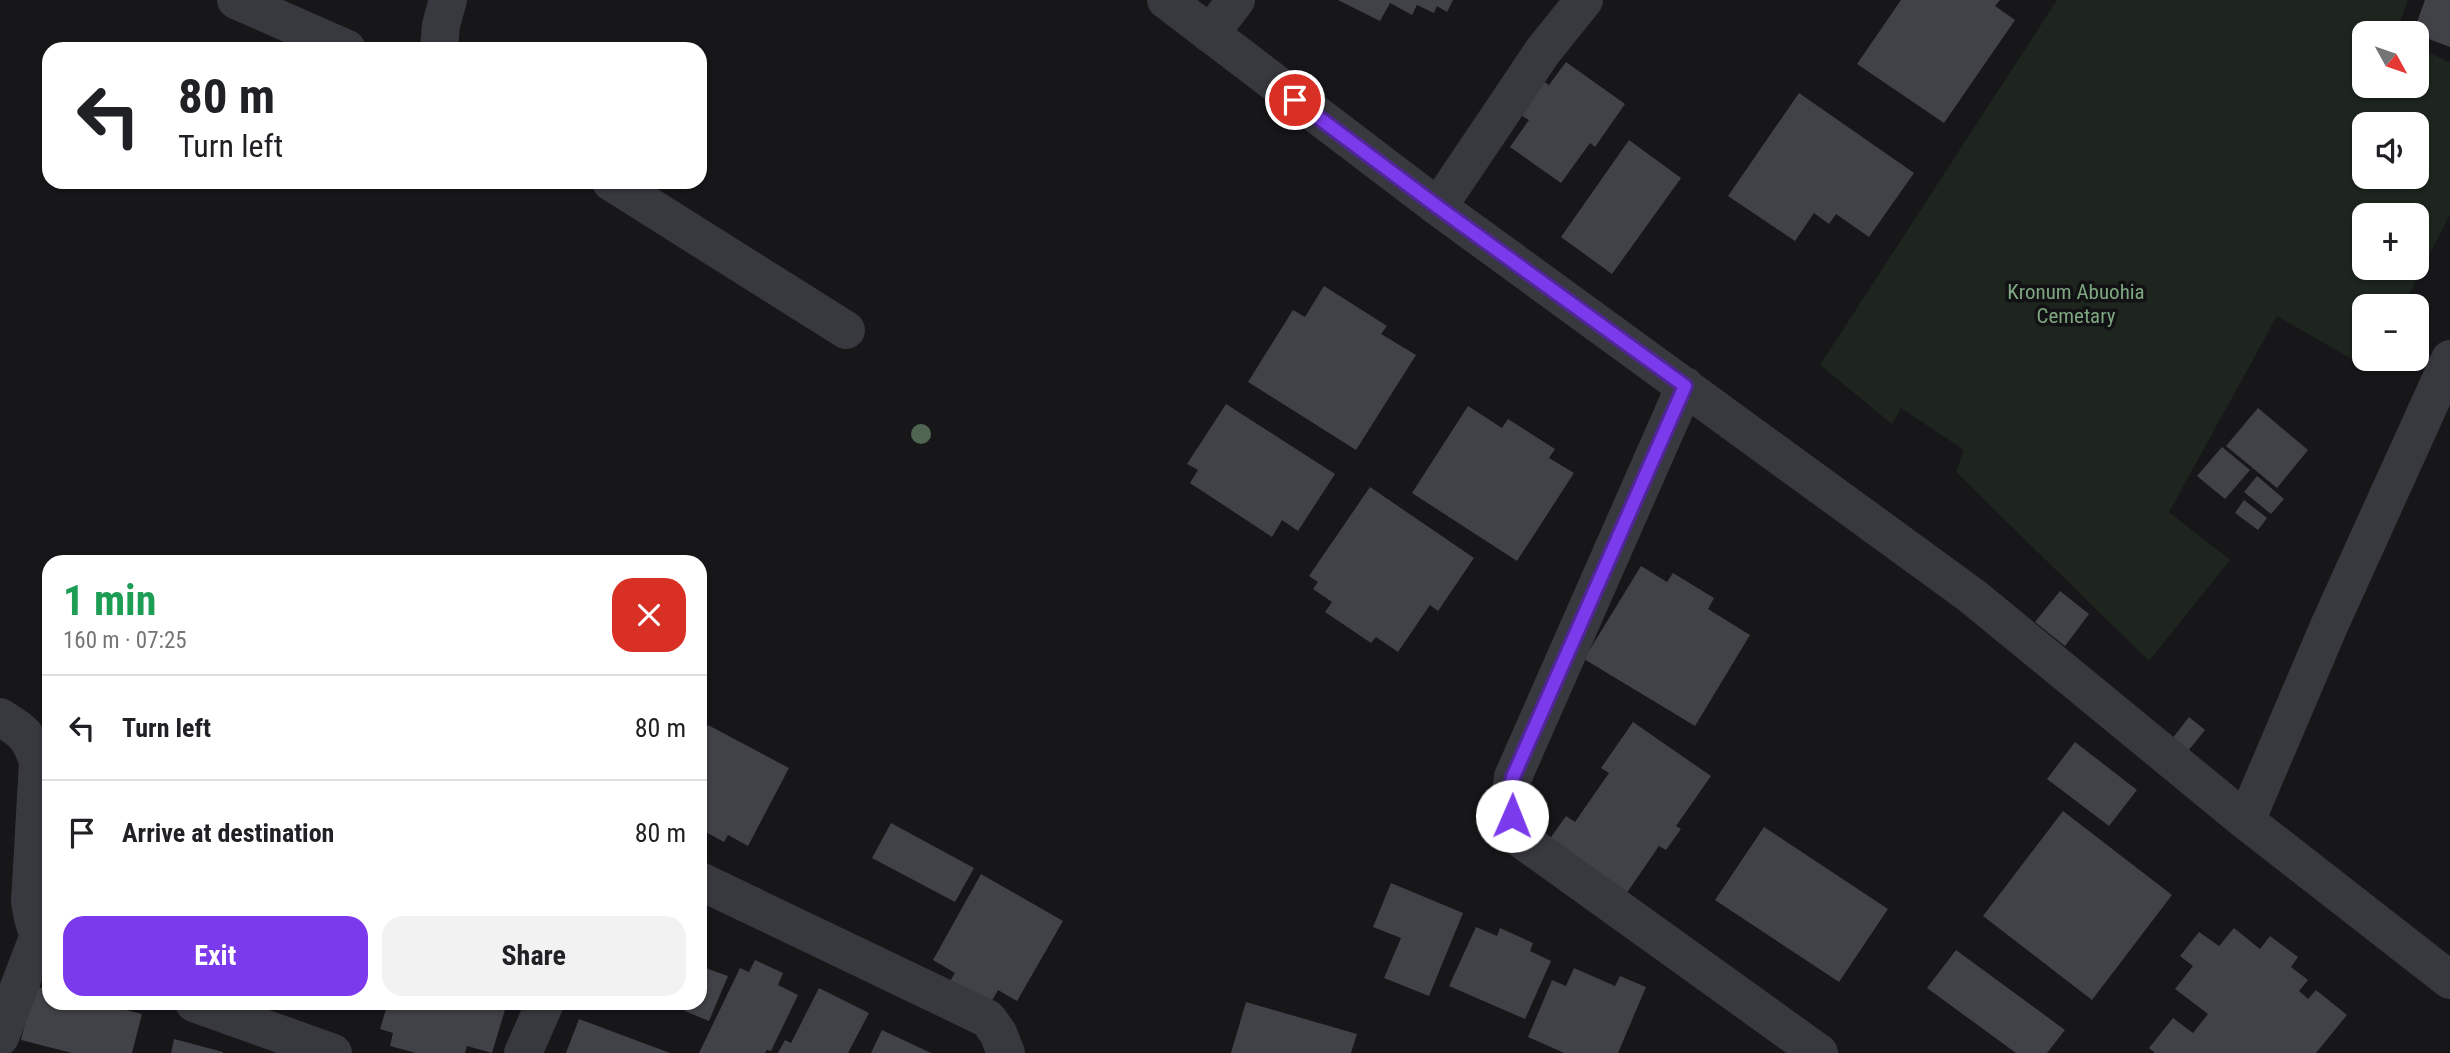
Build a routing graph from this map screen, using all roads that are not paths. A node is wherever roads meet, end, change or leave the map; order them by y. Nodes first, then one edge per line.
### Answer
1 (236, 0) edge
2 (447, 0) edge
3 (1166, 0) edge
4 (1236, 0) edge
5 (1584, 0) edge
6 (1210, 34) junction
7 (331, 42) edge
8 (440, 42) edge
9 (622, 189) edge
10 (1438, 207) junction
11 (846, 330) dead end
12 (2450, 359) edge
13 (1685, 386) junction
14 (0, 718) edge
15 (2246, 821) junction
16 (707, 884) edge
17 (42, 936) edge
18 (42, 943) edge
19 (2450, 980) edge
20 (213, 1010) edge
21 (541, 1010) edge
22 (0, 1037) edge
23 (333, 1053) edge
24 (523, 1053) edge
25 (1006, 1053) edge
26 (1819, 1053) edge

1 - 7 street
2 - 8 street
3 - 6 street
4 - 6 street
5 - 10 street
6 - 10 street
9 - 11 street
10 - 13 street
12 - 15 street
13 - 15 street
13 - 26 street
14 - 17 street
15 - 19 street
16 - 25 street
18 - 22 street
20 - 23 street
21 - 24 street

